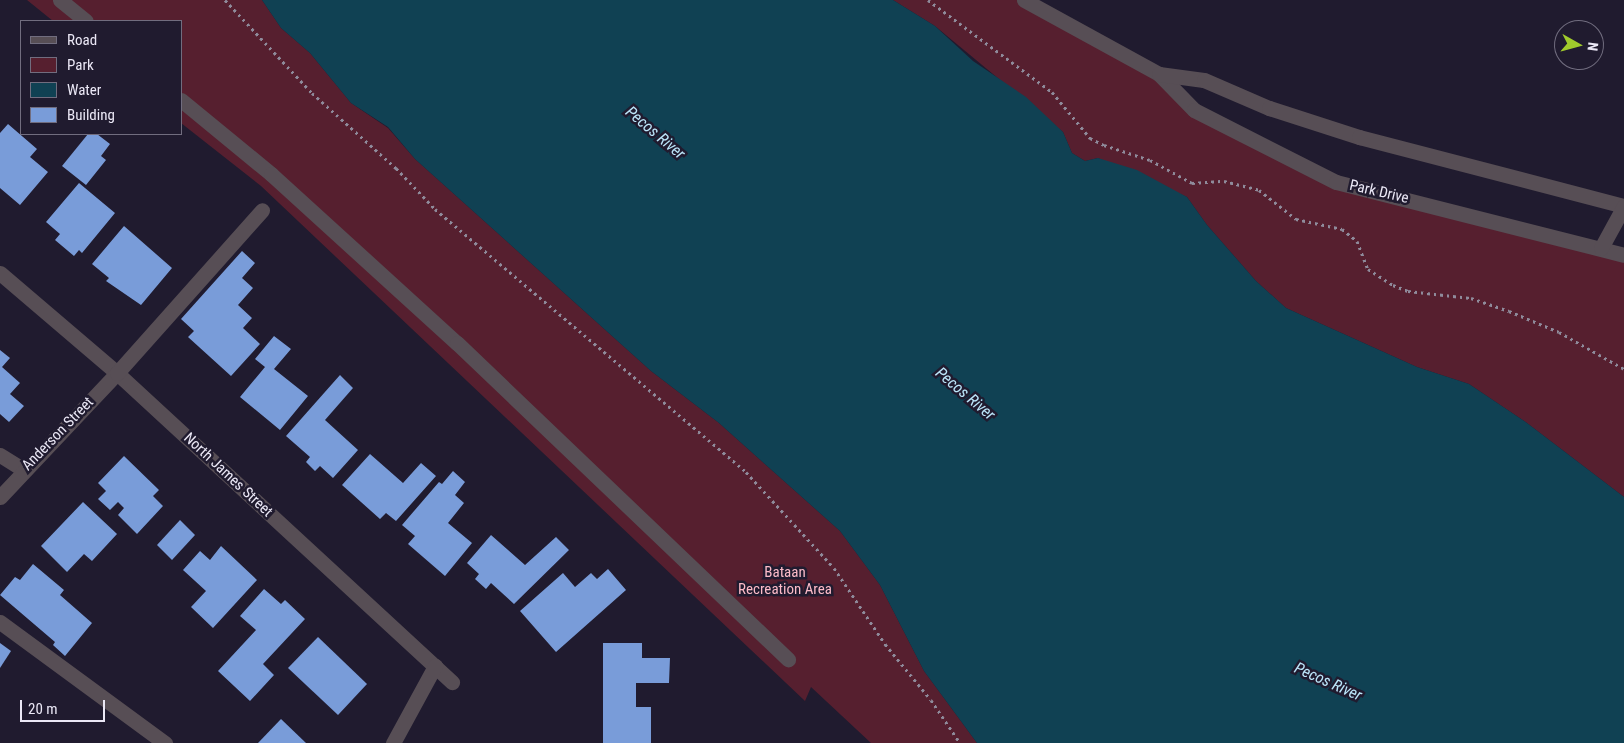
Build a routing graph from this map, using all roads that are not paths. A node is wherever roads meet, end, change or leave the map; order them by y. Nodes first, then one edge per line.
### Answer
1 (60, 0) edge
2 (1024, 0) edge
3 (85, 20) edge
4 (1159, 74) junction
5 (182, 101) edge
6 (1624, 206) edge
7 (262, 210) dead end
8 (1601, 248) junction
9 (1624, 255) edge
10 (0, 272) edge
11 (117, 372) junction
12 (0, 455) edge
13 (24, 470) junction
14 (0, 497) edge
15 (0, 622) edge
16 (788, 659) dead end
17 (436, 666) junction
18 (452, 682) dead end
19 (165, 743) edge
20 (393, 743) edge

1 - 3 street
2 - 4 street, Park Drive
4 - 6 street, Park Drive
4 - 8 street, Park Drive
5 - 16 street
6 - 8 street
7 - 11 street, Anderson Street
8 - 9 street, Park Drive
10 - 11 street, North James Street
11 - 13 street, Anderson Street
11 - 17 street, North James Street
12 - 13 street
13 - 14 street, Anderson Street
15 - 19 street
17 - 18 street, North James Street
17 - 20 street

